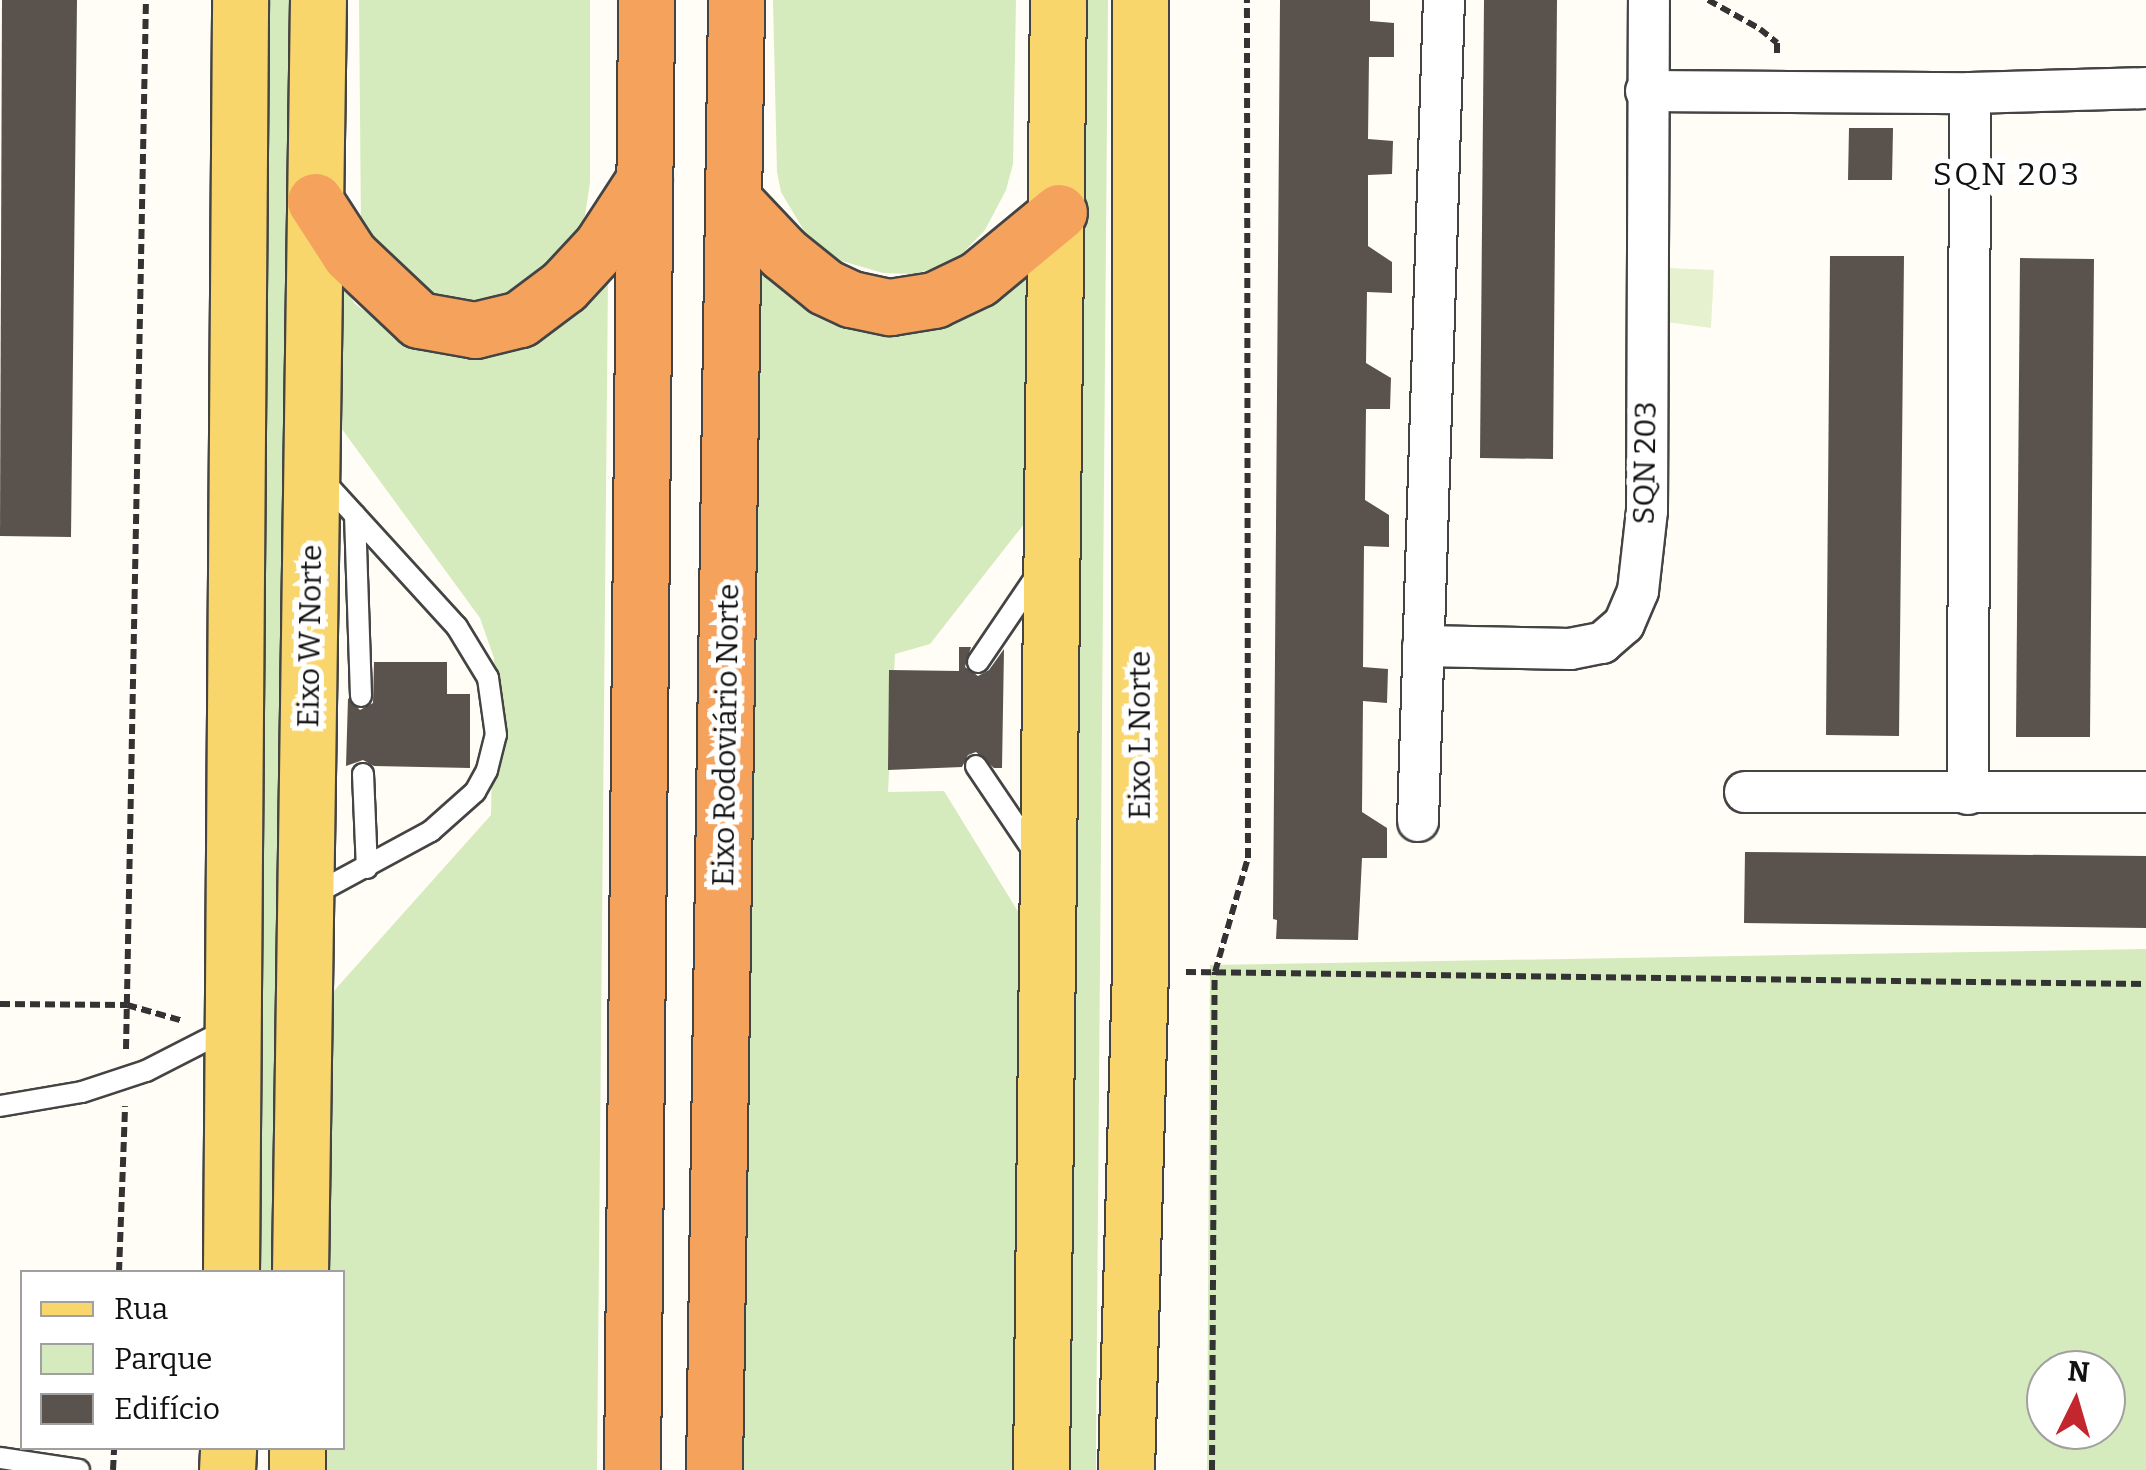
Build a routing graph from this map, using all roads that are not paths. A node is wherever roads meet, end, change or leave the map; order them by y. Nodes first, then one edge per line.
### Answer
1 (240, 0) edge
2 (318, 0) edge
3 (646, 0) edge
4 (736, 0) edge
5 (1058, 0) edge
6 (1140, 0) edge
7 (1444, 0) edge
8 (1649, 0) edge
9 (2146, 88) edge
10 (1646, 91) junction
11 (1970, 93) junction
12 (644, 180) junction
13 (315, 200) junction
14 (734, 201) junction
15 (1059, 212) junction
16 (314, 470) junction
17 (355, 515) junction
18 (1054, 548) junction
19 (1423, 646) junction
20 (978, 662) dead end
21 (361, 696) dead end
22 (976, 766) dead end
23 (363, 774) dead end
24 (1745, 792) dead end
25 (2146, 792) edge
26 (1968, 794) junction
27 (1418, 820) dead end
28 (367, 868) junction
29 (1050, 876) junction
30 (305, 900) junction
31 (229, 1028) junction
32 (0, 1106) edge
33 (231, 1270) edge
34 (300, 1270) edge
35 (0, 1458) edge
36 (79, 1470) edge
37 (632, 1470) edge
38 (714, 1470) edge
39 (1041, 1470) edge
40 (1126, 1470) edge

1 - 31 main road
2 - 13 main road, Eixo W Norte
3 - 12 highway
4 - 14 highway, Eixo Rodoviário Norte
5 - 15 main road
6 - 40 main road, Eixo L Norte
7 - 19 street
8 - 10 street, SQN 203
9 - 11 street
10 - 11 street
10 - 19 street, SQN 203
11 - 26 street
12 - 13 highway
12 - 37 highway
13 - 16 main road, Eixo W Norte
14 - 15 highway
14 - 38 highway, Eixo Rodoviário Norte
15 - 18 main road
16 - 17 lane
16 - 30 main road, Eixo W Norte
17 - 21 lane
17 - 28 lane
18 - 20 lane
18 - 29 main road
19 - 27 street
22 - 29 lane
23 - 28 lane
24 - 26 street
25 - 26 street
28 - 30 lane
29 - 39 main road
30 - 34 main road, Eixo W Norte
31 - 32 lane
31 - 33 main road
35 - 36 lane

